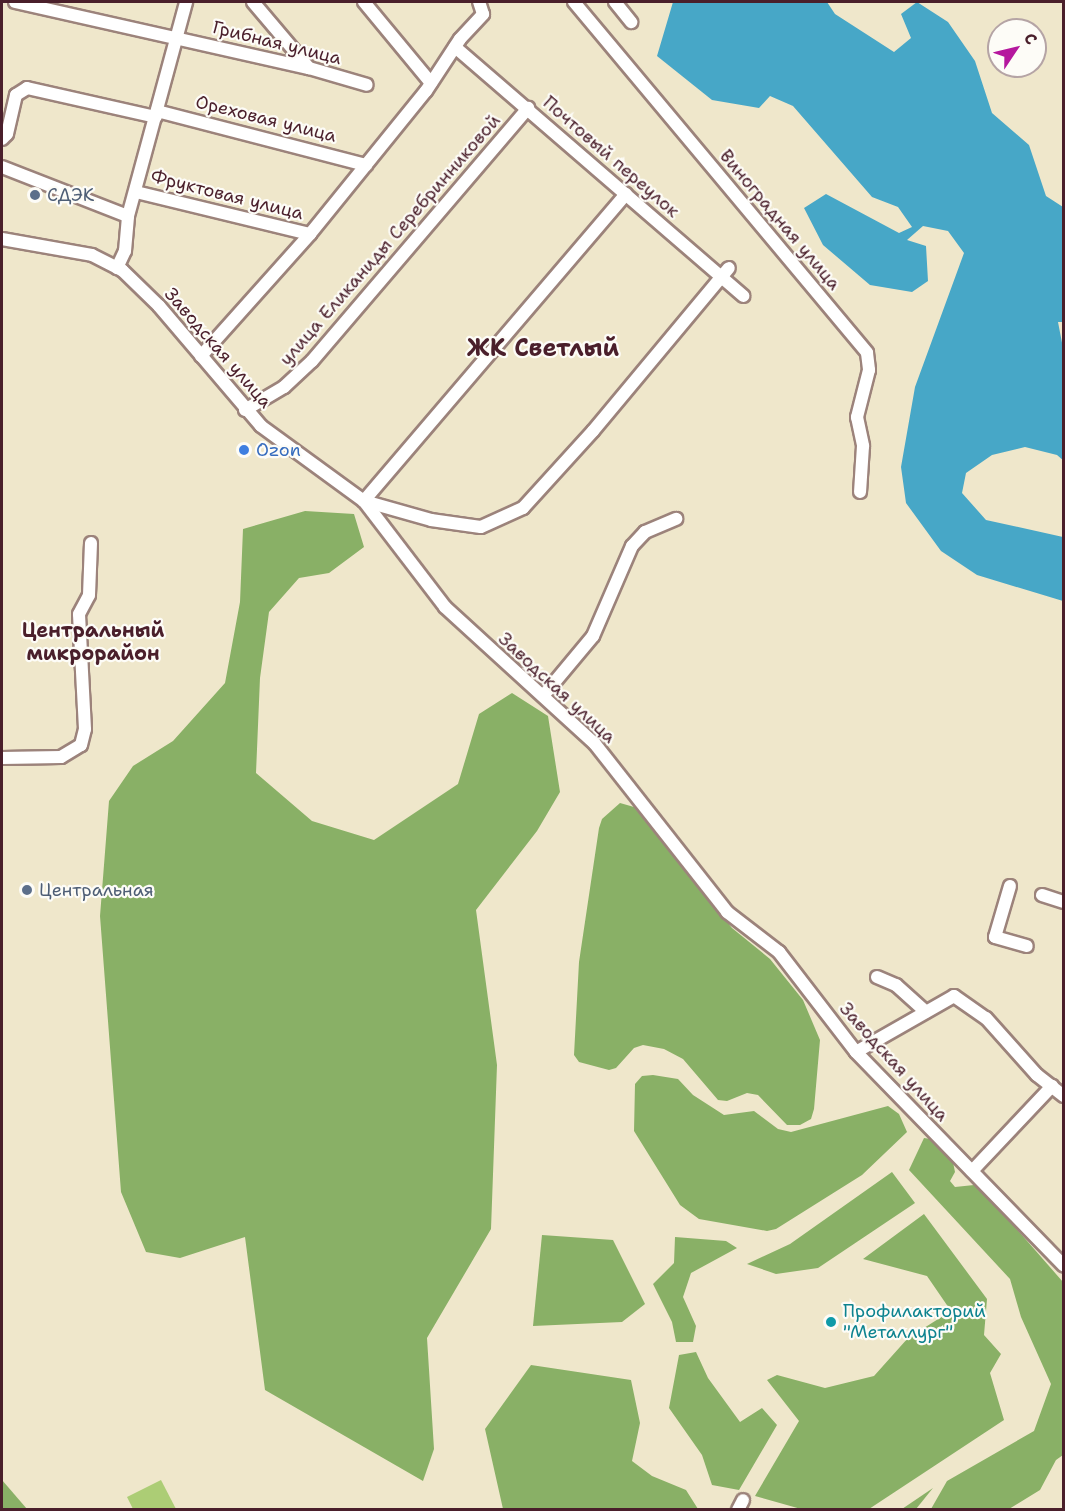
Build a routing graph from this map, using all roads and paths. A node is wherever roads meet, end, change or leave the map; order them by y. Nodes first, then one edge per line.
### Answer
1 (15, 2) edge
2 (186, 2) edge
3 (253, 2) edge
4 (364, 2) edge
5 (479, 2) edge
6 (574, 2) edge
7 (615, 2) edge
8 (631, 22) dead end
9 (177, 37) junction
10 (455, 47) junction
11 (309, 68) junction
12 (431, 83) junction
13 (367, 85) dead end
14 (528, 108) junction
15 (156, 114) junction
16 (2, 139) edge
17 (366, 165) junction
18 (2, 167) edge
19 (136, 192) junction
20 (626, 194) junction
21 (128, 216) junction
22 (310, 234) junction
23 (2, 239) edge
24 (117, 268) junction
25 (725, 273) junction
26 (743, 296) dead end
27 (201, 356) junction
28 (245, 410) junction
29 (860, 492) dead end
30 (364, 501) junction
31 (676, 519) dead end
32 (91, 543) dead end
33 (543, 696) junction
34 (2, 758) edge
35 (1010, 886) dead end
36 (1042, 895) dead end
37 (1064, 902) edge
38 (1027, 946) dead end
39 (877, 977) dead end
40 (926, 1012) junction
41 (856, 1052) junction
42 (1052, 1086) junction
43 (1064, 1096) edge
44 (972, 1171) junction
45 (1064, 1266) edge

1 - 9 street, Грибная улица
2 - 9 street
3 - 11 street
4 - 12 street
5 - 10 street
6 - 29 street, Виноградная улица
7 - 8 street
9 - 11 street, Грибная улица
9 - 15 street
10 - 12 street
10 - 14 street, Почтовый переулок
11 - 13 street, Грибная улица
12 - 17 street
14 - 20 street, Почтовый переулок
14 - 28 street, улица Еликаниды Серебринниковой
15 - 16 street, Ореховая улица
15 - 17 street, Ореховая улица
15 - 19 street
17 - 22 street
18 - 21 street
19 - 21 street
19 - 22 street, Фруктовая улица
20 - 25 street, Почтовый переулок
20 - 30 street
21 - 24 street
22 - 27 street
23 - 24 street, Заводская улица
24 - 27 street, Заводская улица
25 - 26 street, Почтовый переулок
25 - 30 street
27 - 28 street, Заводская улица
28 - 30 street, Заводская улица
30 - 33 street, Заводская улица
31 - 33 street
32 - 34 street
33 - 41 street, Заводская улица
35 - 38 street
36 - 37 street
39 - 40 street
40 - 41 street
40 - 42 street
41 - 44 street, Заводская улица
42 - 43 street
42 - 44 street
44 - 45 street, Заводская улица

